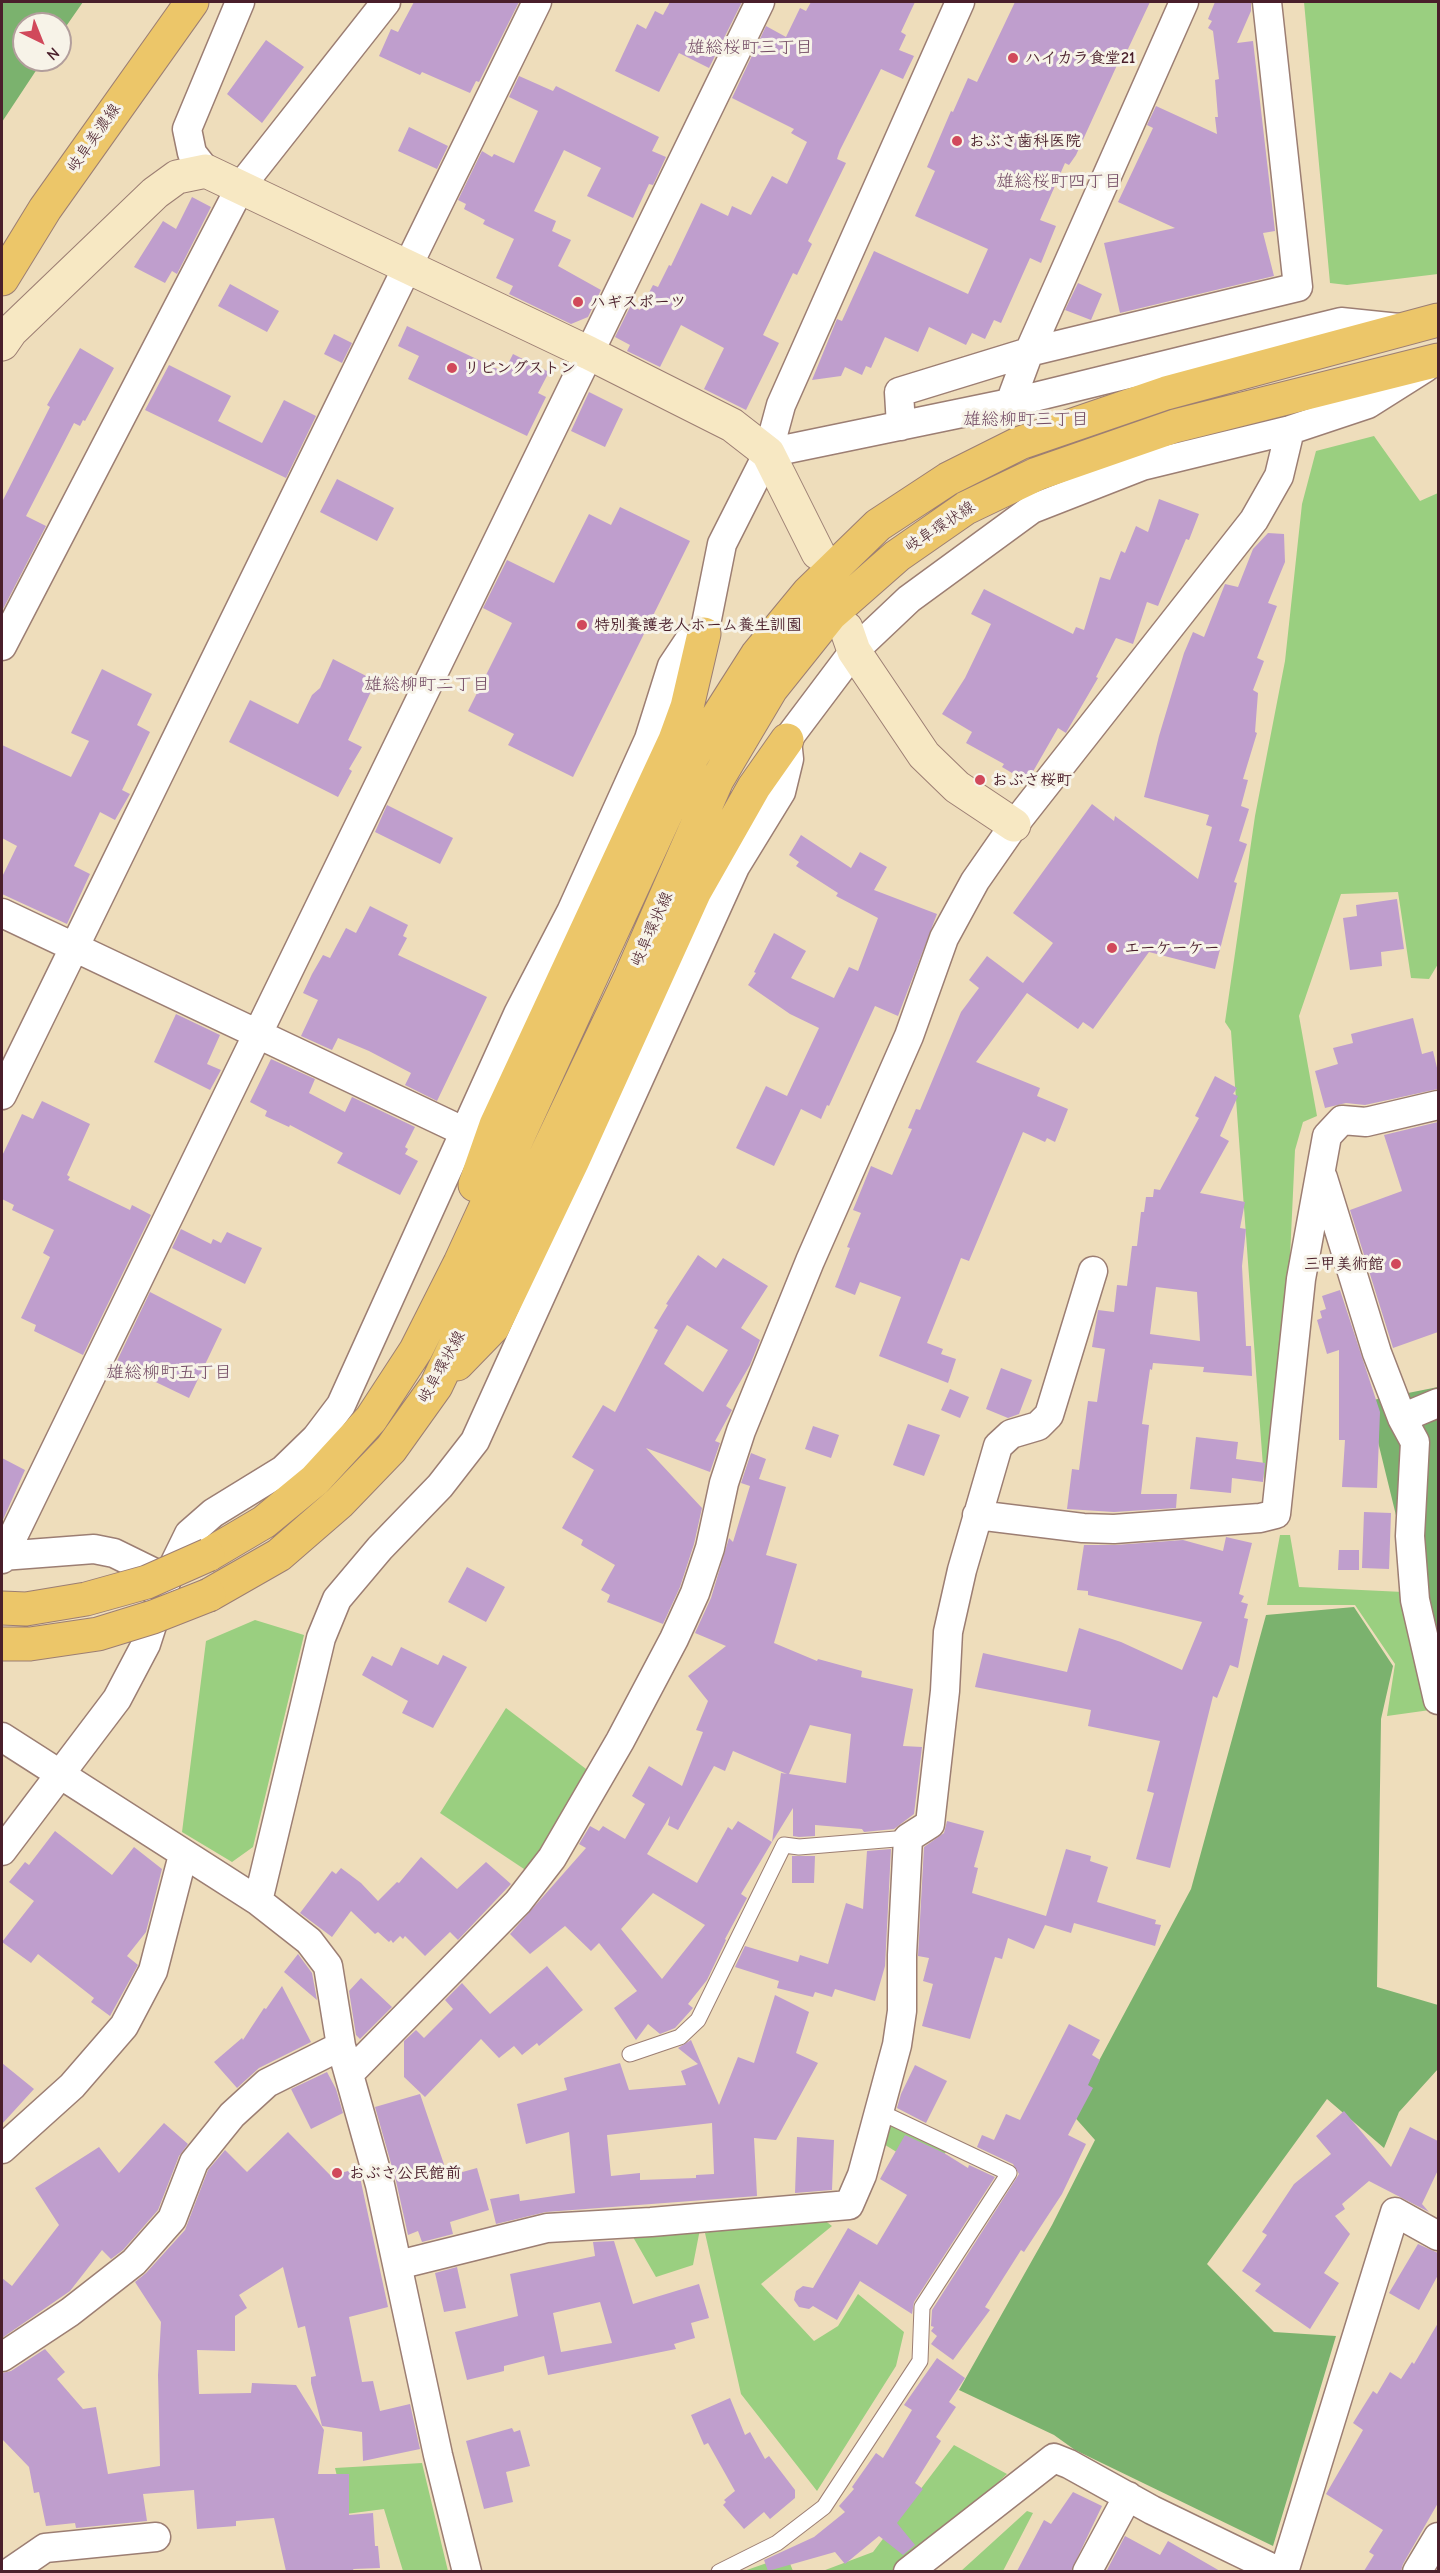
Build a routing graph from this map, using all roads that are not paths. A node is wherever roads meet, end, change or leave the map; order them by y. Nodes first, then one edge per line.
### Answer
1 (192, 2) edge
2 (240, 2) edge
3 (386, 2) edge
4 (537, 2) edge
5 (760, 2) edge
6 (960, 2) edge
7 (1184, 2) edge
8 (1267, 2) edge
9 (206, 171) junction
10 (241, 186) junction
11 (408, 266) junction
12 (2, 279) edge
13 (1438, 320) edge
14 (1408, 330) junction
15 (2, 345) edge
16 (1029, 352) junction
17 (590, 353) junction
18 (1436, 361) edge
19 (1010, 403) junction
20 (901, 426) junction
21 (1290, 430) junction
22 (768, 453) junction
23 (818, 553) dead end
24 (704, 634) junction
25 (850, 639) junction
26 (2, 646) edge
27 (787, 740) junction
28 (1014, 825) junction
29 (2, 913) edge
30 (74, 947) junction
31 (256, 1033) junction
32 (2, 1095) edge
33 (1438, 1105) edge
34 (465, 1132) junction
35 (1321, 1173) junction
36 (1093, 1271) dead end
37 (416, 1350) junction
38 (436, 1386) junction
39 (1438, 1403) edge
40 (1402, 1418) junction
41 (977, 1515) junction
42 (2, 1557) edge
43 (167, 1579) junction
44 (2, 1608) edge
45 (2, 1644) edge
46 (1438, 1701) edge
47 (2, 1737) edge
48 (61, 1773) junction
49 (908, 1838) junction
50 (2, 1851) edge
51 (183, 1855) junction
52 (258, 1901) junction
53 (341, 2046) junction
54 (630, 2054) dead end
55 (350, 2073) junction
56 (878, 2111) junction
57 (2, 2149) edge
58 (1438, 2236) edge
59 (398, 2265) junction
60 (2, 2357) edge
61 (1128, 2496) junction
62 (156, 2537) dead end
63 (1438, 2537) edge
64 (1262, 2568) edge
65 (10, 2571) edge
66 (467, 2571) edge
67 (718, 2571) edge
68 (908, 2571) edge
69 (1087, 2571) edge
70 (1284, 2571) edge
71 (1418, 2571) edge

1 - 12 main road, 岐阜美濃線
2 - 9 street
3 - 10 street
4 - 11 street
5 - 17 street
6 - 22 street
7 - 16 street
8 - 16 street
9 - 10 street
9 - 15 street
10 - 11 street
10 - 26 street
11 - 17 street
11 - 30 street
13 - 14 main road, 岐阜環状線
14 - 19 street
14 - 37 main road, 岐阜環状線
16 - 19 street
16 - 20 street
17 - 22 street
17 - 31 street
18 - 21 street
18 - 38 main road, 岐阜環状線
19 - 20 street
20 - 22 street
21 - 25 street
21 - 28 street
22 - 23 street
22 - 24 street
24 - 34 street
24 - 37 main road
25 - 27 street
25 - 28 street
27 - 38 main road
27 - 52 street
28 - 55 street
29 - 30 street
30 - 31 street
30 - 32 street
31 - 34 street
31 - 42 street
33 - 35 street
34 - 43 street
35 - 40 street
35 - 41 street
36 - 41 street
37 - 44 main road, 岐阜環状線, bridge
38 - 45 main road, 岐阜環状線, bridge
39 - 40 street
40 - 46 street
41 - 49 street
42 - 43 street
43 - 48 street
47 - 48 street
48 - 50 street
48 - 51 street
49 - 54 lane
49 - 56 street
51 - 52 street
51 - 57 street
52 - 53 street
53 - 55 street
53 - 60 street
55 - 59 street
56 - 59 street
56 - 67 lane
58 - 70 street
59 - 66 street
61 - 64 street
61 - 68 street
61 - 69 street
62 - 65 street
63 - 71 street

